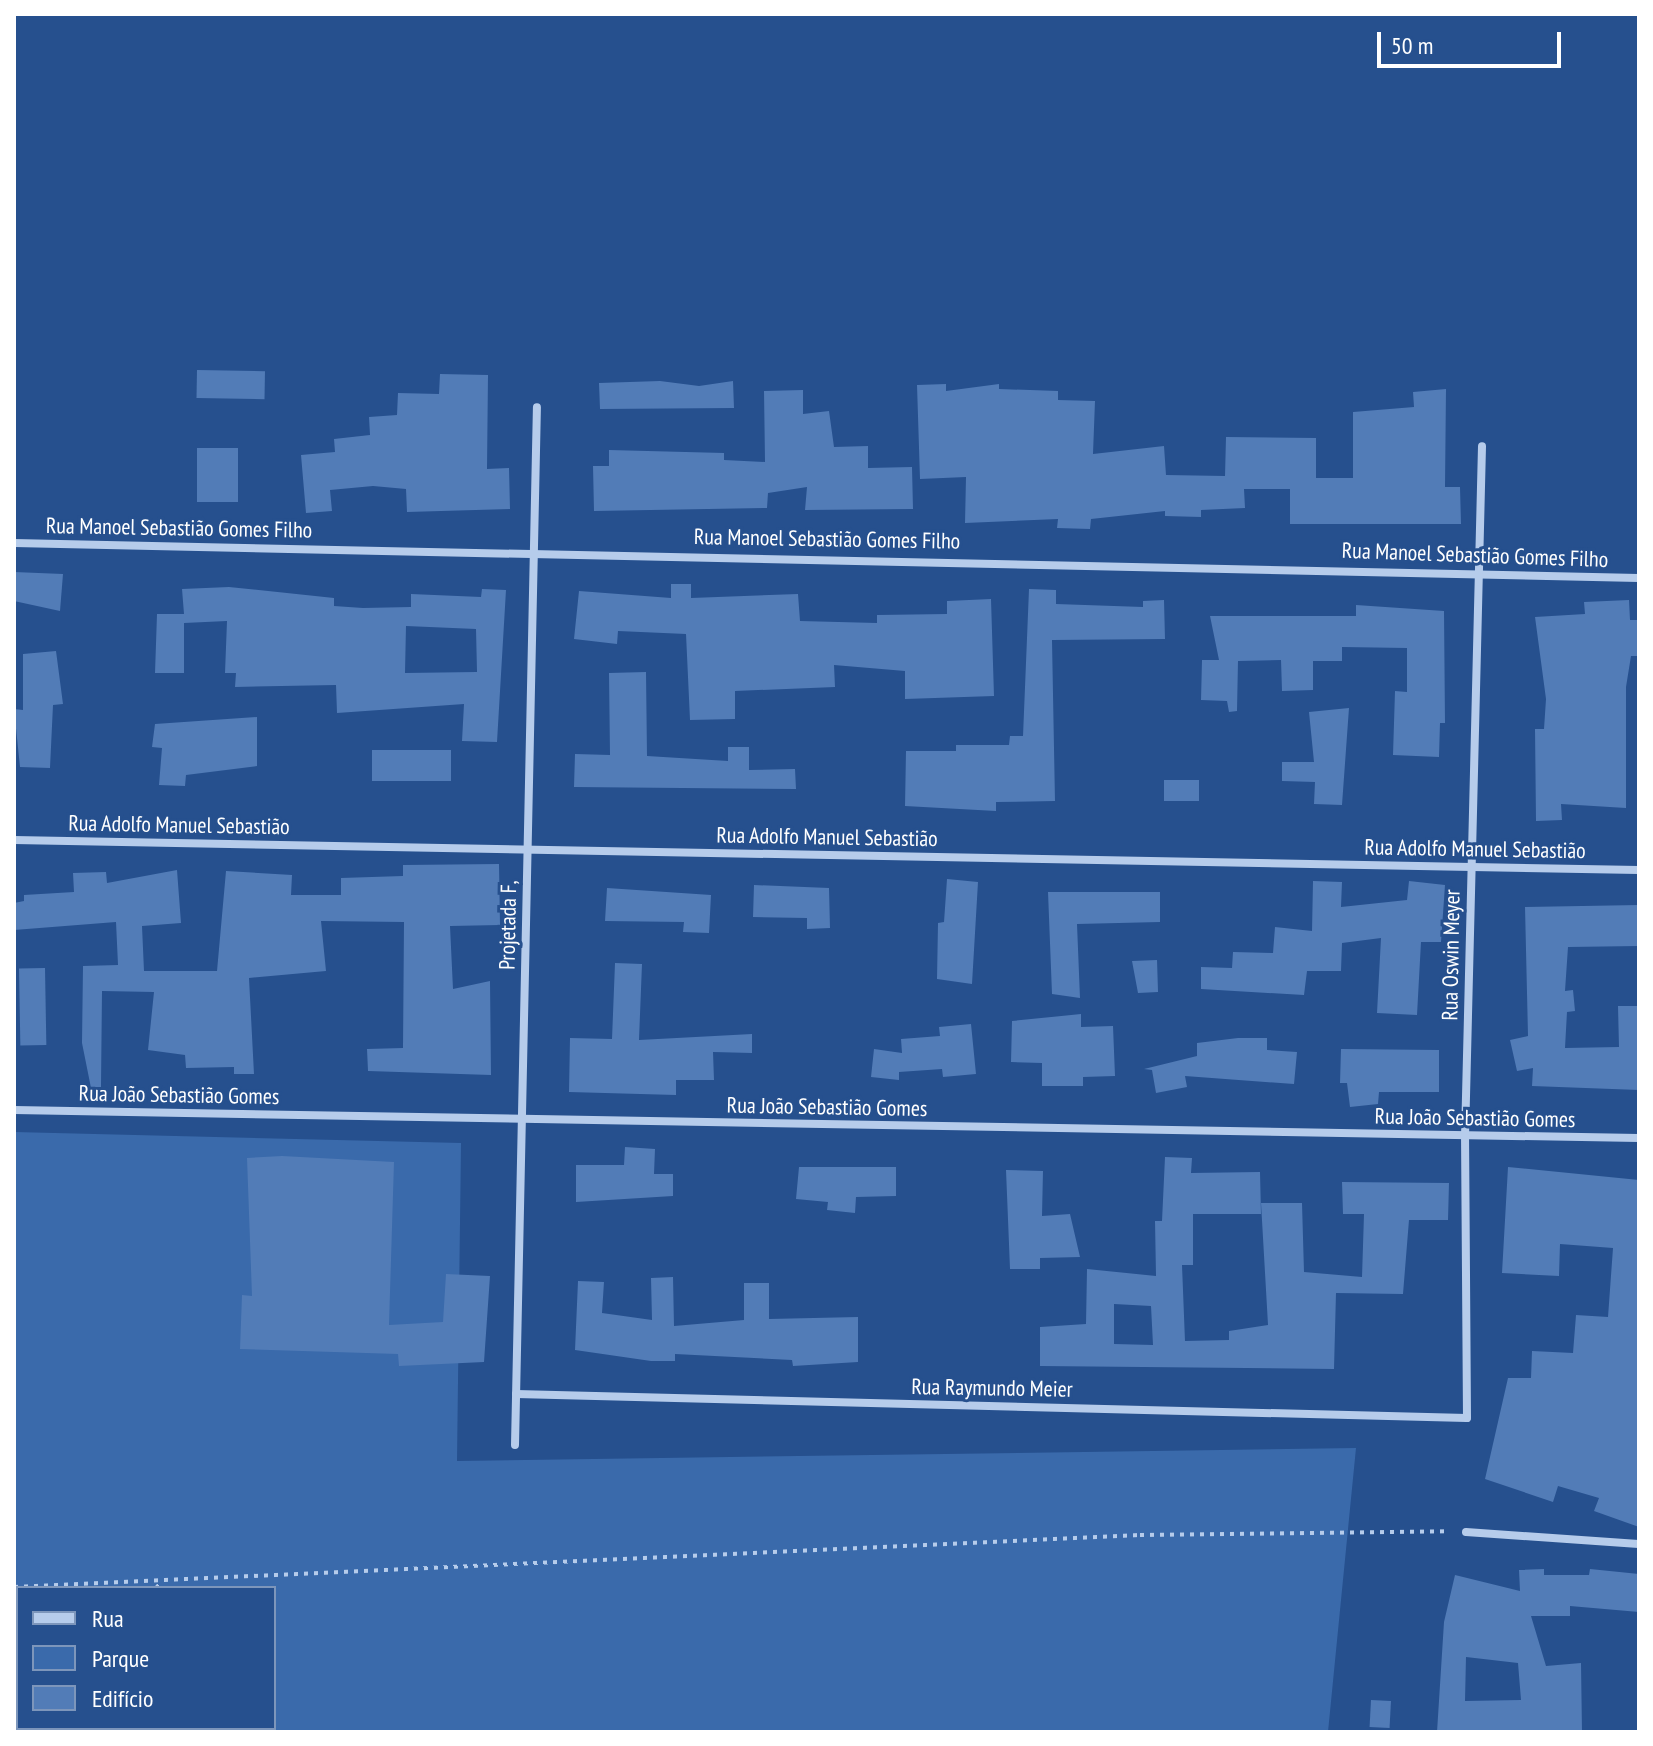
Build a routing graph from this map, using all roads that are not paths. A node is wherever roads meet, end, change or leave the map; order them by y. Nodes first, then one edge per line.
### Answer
1 (537, 407) dead end
2 (1482, 446) dead end
3 (14, 543) edge
4 (534, 551) junction
5 (1477, 573) junction
6 (1639, 578) edge
7 (14, 840) edge
8 (527, 849) junction
9 (1471, 867) junction
10 (1639, 870) edge
11 (14, 1110) edge
12 (521, 1119) junction
13 (1465, 1137) junction
14 (1639, 1138) edge
15 (516, 1394) junction
16 (1467, 1418) joint
17 (515, 1445) dead end
18 (1466, 1532) road end
19 (1639, 1544) edge

1 - 4 street, Projetada F,
2 - 5 street, Rua Oswin Meyer
3 - 4 street, Rua Manoel Sebastião Gomes Filho
4 - 5 street, Rua Manoel Sebastião Gomes Filho
4 - 8 street, Projetada F,
5 - 6 street, Rua Manoel Sebastião Gomes Filho
5 - 9 street, Rua Oswin Meyer
7 - 8 street, Rua Adolfo Manuel Sebastião
8 - 9 street, Rua Adolfo Manuel Sebastião
8 - 12 street, Projetada F,
9 - 10 street, Rua Adolfo Manuel Sebastião
9 - 13 street, Rua Oswin Meyer
11 - 12 street, Rua João Sebastião Gomes
12 - 13 street, Rua João Sebastião Gomes
12 - 15 street, Projetada F,
13 - 14 street, Rua João Sebastião Gomes
13 - 16 street, Rua Oswin Meyer
15 - 16 street, Rua Raymundo Meier
15 - 17 street, Projetada F,
18 - 19 street

